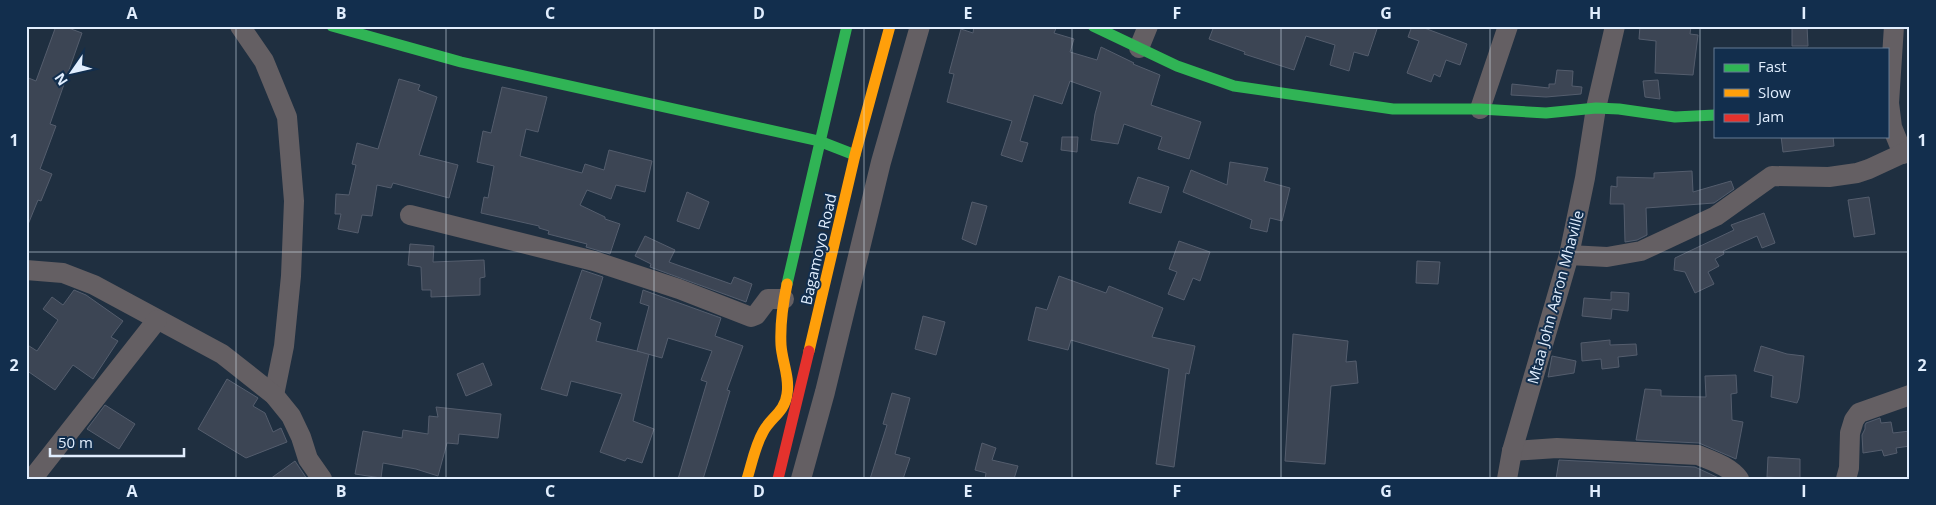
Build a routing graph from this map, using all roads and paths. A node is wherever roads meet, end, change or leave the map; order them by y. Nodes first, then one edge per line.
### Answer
1 (240, 26) edge
2 (332, 26) edge
3 (847, 26) edge
4 (890, 26) edge
5 (920, 26) edge
6 (1093, 26) edge
7 (1148, 26) edge
8 (1508, 26) edge
9 (1615, 26) edge
10 (1894, 26) edge
11 (1139, 48) junction
12 (1889, 84) edge
13 (1596, 108) junction
14 (1480, 109) junction
15 (1714, 115) edge
16 (819, 142) junction
17 (1906, 152) edge
18 (855, 155) junction
19 (410, 215) dead end
20 (1569, 255) junction
21 (26, 270) edge
22 (784, 299) junction
23 (157, 320) junction
24 (1910, 395) edge
25 (274, 396) junction
26 (791, 404) junction
27 (1512, 451) junction
28 (32, 479) edge
29 (322, 479) edge
30 (747, 479) edge
31 (778, 479) edge
32 (801, 479) edge
33 (1507, 479) edge
34 (1739, 479) edge
35 (1846, 479) edge

1 - 25 street
2 - 16 main road
3 - 16 main road
4 - 18 main road, Bagamoyo Road
5 - 32 street
6 - 11 main road
7 - 11 street
8 - 14 street
9 - 13 street, Mtaa John Aaron Mhaville
10 - 12 street
11 - 14 main road
12 - 17 street
13 - 14 main road
13 - 15 main road
13 - 20 street, Mtaa John Aaron Mhaville
16 - 18 main road
16 - 22 main road
17 - 20 street
18 - 26 main road, Bagamoyo Road
19 - 22 street
20 - 27 street, Mtaa John Aaron Mhaville
21 - 23 street
22 - 26 main road
23 - 25 street
23 - 28 street
24 - 35 street
25 - 29 street
26 - 30 main road
26 - 31 main road, Bagamoyo Road
27 - 33 street, Mtaa John Aaron Mhaville
27 - 34 street

